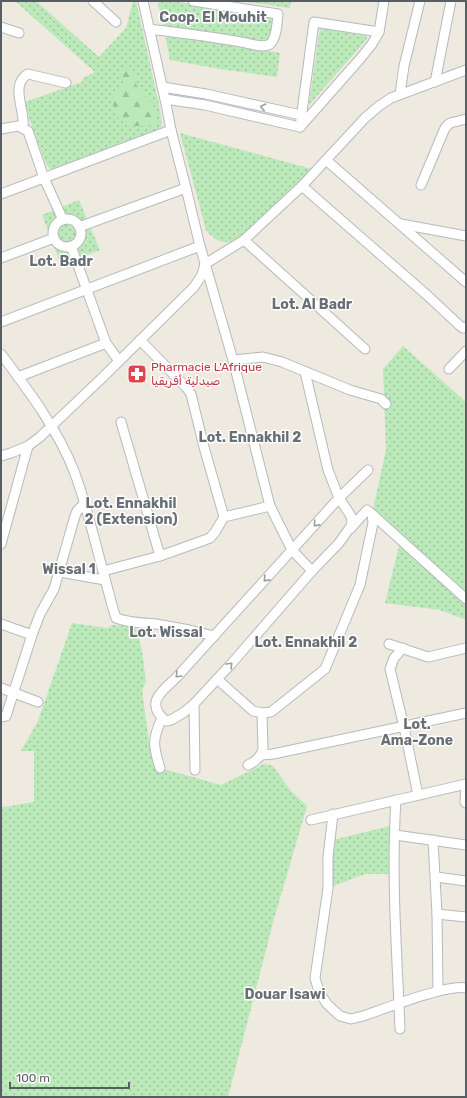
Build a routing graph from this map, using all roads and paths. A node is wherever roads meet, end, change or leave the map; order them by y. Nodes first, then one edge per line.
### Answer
1 (92, 1) edge
2 (144, 1) edge
3 (193, 1) edge
4 (384, 1) edge
5 (420, 1) edge
6 (451, 1) edge
7 (116, 22) dead end
8 (1, 27) edge
9 (149, 29) junction
10 (379, 32) junction
11 (19, 33) dead end
12 (466, 70) edge
13 (435, 82) junction
14 (66, 83) dead end
15 (162, 87) junction
16 (206, 94) junction
17 (400, 94) junction
18 (165, 99) junction
19 (205, 105) junction
20 (301, 116) junction
21 (466, 119) edge
22 (300, 127) junction
23 (23, 128) junction
24 (1, 129) edge
25 (171, 130) junction
26 (326, 160) junction
27 (44, 178) junction
28 (421, 185) dead end
29 (302, 186) junction
30 (186, 188) junction
31 (1, 194) edge
32 (63, 220) junction
33 (400, 224) junction
34 (79, 228) junction
35 (466, 236) edge
36 (54, 238) junction
37 (244, 240) junction
38 (71, 246) junction
39 (200, 246) junction
40 (1, 258) edge
41 (205, 264) junction
42 (466, 282) edge
43 (87, 288) junction
44 (1, 322) edge
45 (466, 327) edge
46 (140, 340) junction
47 (106, 343) junction
48 (365, 349) dead end
49 (466, 351) edge
50 (1, 354) edge
51 (233, 360) junction
52 (119, 361) junction
53 (449, 369) dead end
54 (305, 372) junction
55 (18, 377) junction
56 (386, 404) dead end
57 (121, 422) dead end
58 (51, 426) junction
59 (28, 446) junction
60 (1, 456) edge
61 (368, 470) dead end
62 (339, 498) junction
63 (84, 504) junction
64 (270, 506) junction
65 (369, 512) junction
66 (224, 517) junction
67 (346, 535) junction
68 (1, 544) edge
69 (292, 550) junction
70 (160, 556) junction
71 (312, 571) junction
72 (60, 572) junction
73 (104, 576) junction
74 (466, 599) edge
75 (1, 624) edge
76 (32, 635) junction
77 (214, 636) junction
78 (390, 644) dead end
79 (403, 648) junction
80 (466, 648) edge
81 (217, 679) junction
82 (1, 688) edge
83 (13, 692) junction
84 (38, 702) dead end
85 (194, 704) junction
86 (262, 713) junction
87 (466, 713) edge
88 (1, 717) edge
89 (162, 718) junction
90 (404, 726) junction
91 (261, 755) junction
92 (248, 765) dead end
93 (160, 768) dead end
94 (195, 770) dead end
95 (466, 784) edge
96 (418, 795) junction
97 (396, 800) junction
98 (466, 803) edge
99 (333, 814) junction
100 (311, 820) dead end
101 (395, 835) junction
102 (433, 840) junction
103 (466, 845) edge
104 (436, 877) junction
105 (466, 881) edge
106 (437, 914) junction
107 (466, 916) edge
108 (466, 988) edge
109 (438, 991) junction
110 (399, 1004) junction
111 (400, 1029) dead end

1 - 7 street
2 - 9 street
3 - 9 street
4 - 10 street
5 - 17 street
6 - 13 street
8 - 11 street
9 - 15 street
10 - 20 street
10 - 22 street
12 - 13 street
13 - 17 street
14 - 23 street
15 - 16 street
15 - 18 street
16 - 19 street
20 -> 16 street
17 - 26 street
18 - 19 street
18 - 25 street
19 - 22 street
20 - 22 street
21 - 28 street
23 - 24 street
23 - 27 street
25 - 27 street
25 - 30 street
26 - 29 street
26 - 33 street
27 - 31 street
27 - 32 street
29 - 37 street
29 - 45 street
30 - 34 street
30 - 39 street
32 - 34 street
32 - 36 street
33 - 35 street
33 - 42 street
34 - 38 street
36 - 38 street
36 - 40 street
37 - 41 street
37 - 48 street
38 - 43 street
39 - 41 street
39 - 43 street
41 - 46 street
41 - 51 street
43 - 44 street
43 - 47 street
46 - 52 street
46 - 66 street
47 - 52 street
47 - 55 street
49 - 53 street
50 - 55 street
51 - 54 street
51 - 64 street
52 - 58 street
54 - 56 street
54 - 62 street
55 - 58 street
57 - 70 street
58 - 59 street
58 - 63 street
59 - 60 street
59 - 68 street
61 - 62 street
62 - 67 street
62 -> 69 street
63 - 72 street
63 - 73 street
64 - 66 street
64 - 69 street
65 - 67 street
65 - 74 street
65 - 86 street
66 - 70 street
67 - 71 street
69 - 71 street
69 -> 77 street
70 - 73 street
81 -> 71 street
72 - 73 street
72 - 76 street
73 - 77 street
75 - 76 street
76 - 83 street
77 -> 89 street
78 - 79 street
79 - 80 street
79 - 90 street
81 - 85 street
81 - 86 street
82 - 83 street
83 - 84 street
83 - 88 street
85 - 89 street
85 - 94 street
86 - 91 street
87 - 90 street
89 - 93 street
90 - 91 street
90 - 96 street
91 - 92 street
95 - 96 street
95 - 98 street
96 - 97 street
97 - 99 street
97 - 101 street
99 - 100 street
99 - 110 street
101 - 102 street
101 - 110 street
102 - 103 street
102 - 104 street
104 - 105 street
104 - 106 street
106 - 107 street
106 - 109 street
108 - 109 street
109 - 110 street
110 - 111 street

